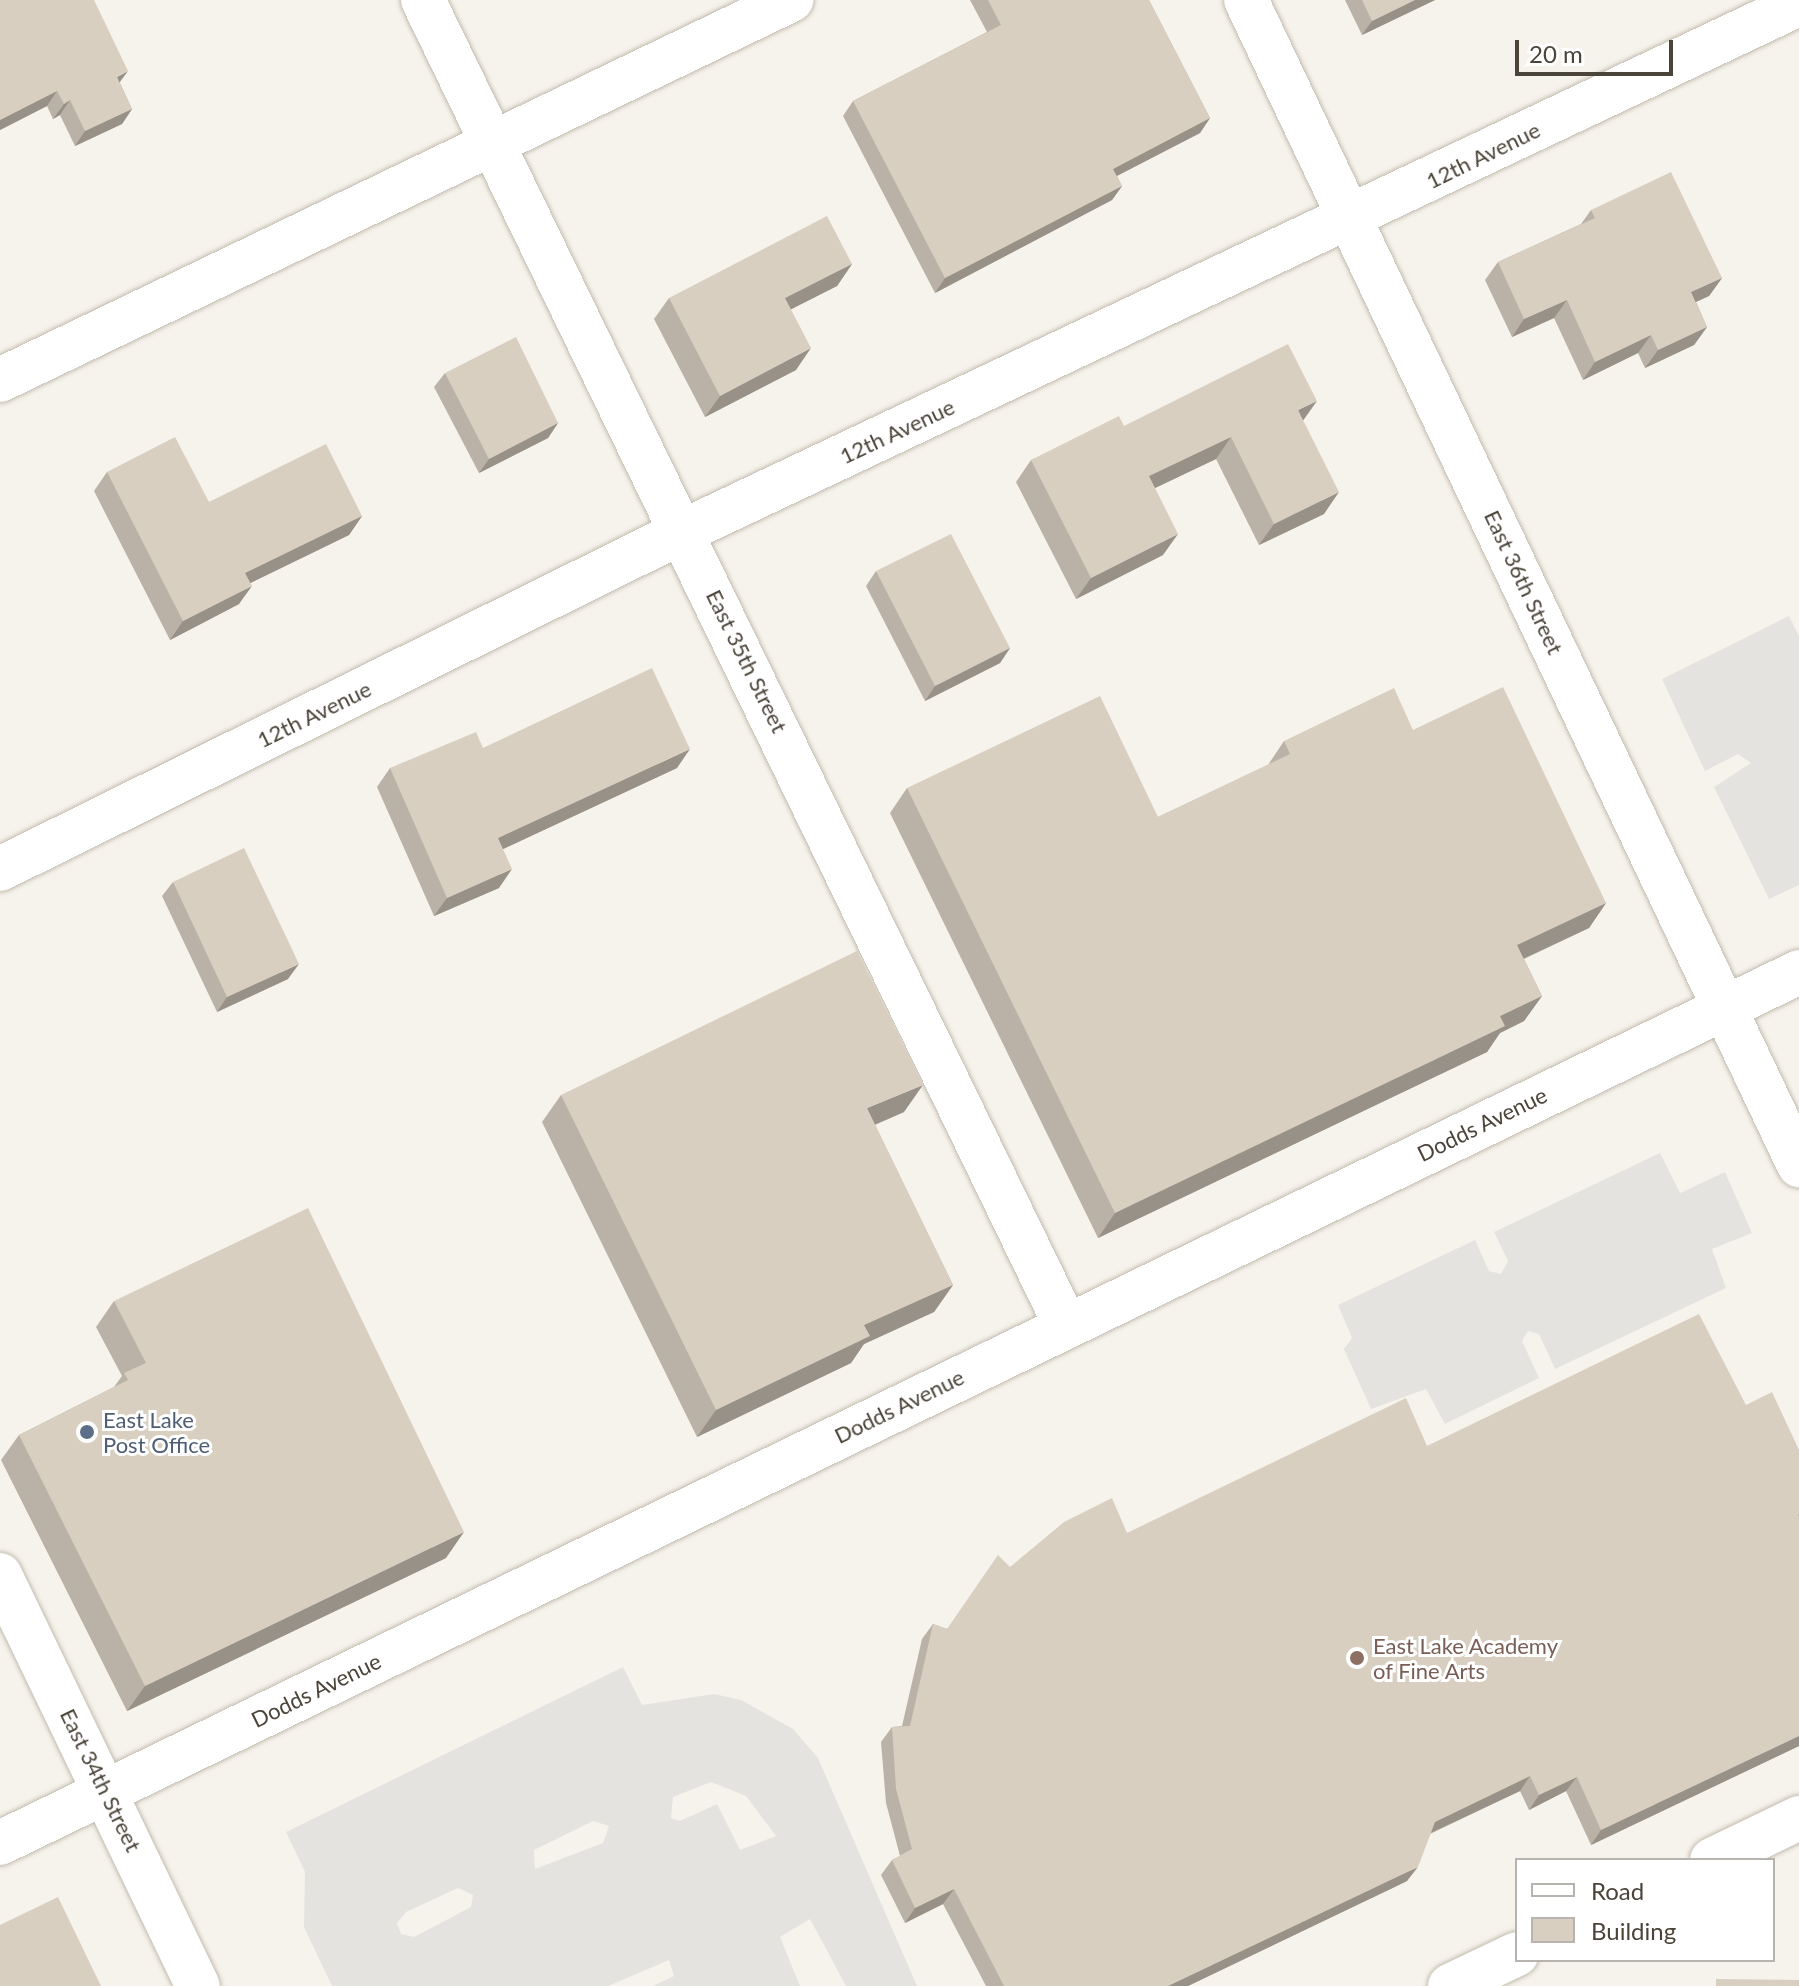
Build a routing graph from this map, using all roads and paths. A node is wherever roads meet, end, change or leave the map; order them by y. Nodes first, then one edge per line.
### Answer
1 (423, 0) edge
2 (791, 0) edge
3 (1246, 0) edge
4 (1799, 4) edge
5 (495, 146) junction
6 (1352, 218) junction
7 (0, 380) edge
8 (684, 531) junction
9 (0, 869) edge
10 (1799, 972) edge
11 (1724, 1008) junction
12 (1799, 1165) edge
13 (1065, 1324) junction
14 (0, 1575) edge
15 (108, 1792) junction
16 (1799, 1818) edge
17 (0, 1843) edge
18 (1716, 1858) edge
19 (1515, 1955) edge
20 (198, 1986) edge
21 (1450, 1986) edge

1 - 5 street, East 35th Street
2 - 5 street
3 - 6 street, East 36th Street
4 - 6 street, 12th Avenue
5 - 7 street
5 - 8 street, East 35th Street
6 - 8 street, 12th Avenue
6 - 11 street, East 36th Street
8 - 9 street, 12th Avenue
8 - 13 street, East 35th Street
10 - 11 street, Dodds Avenue
11 - 12 street, East 36th Street
11 - 13 street, Dodds Avenue
13 - 15 street, Dodds Avenue
14 - 15 street, East 34th Street
15 - 17 street, Dodds Avenue
15 - 20 street, East 34th Street
16 - 18 street
19 - 21 street

